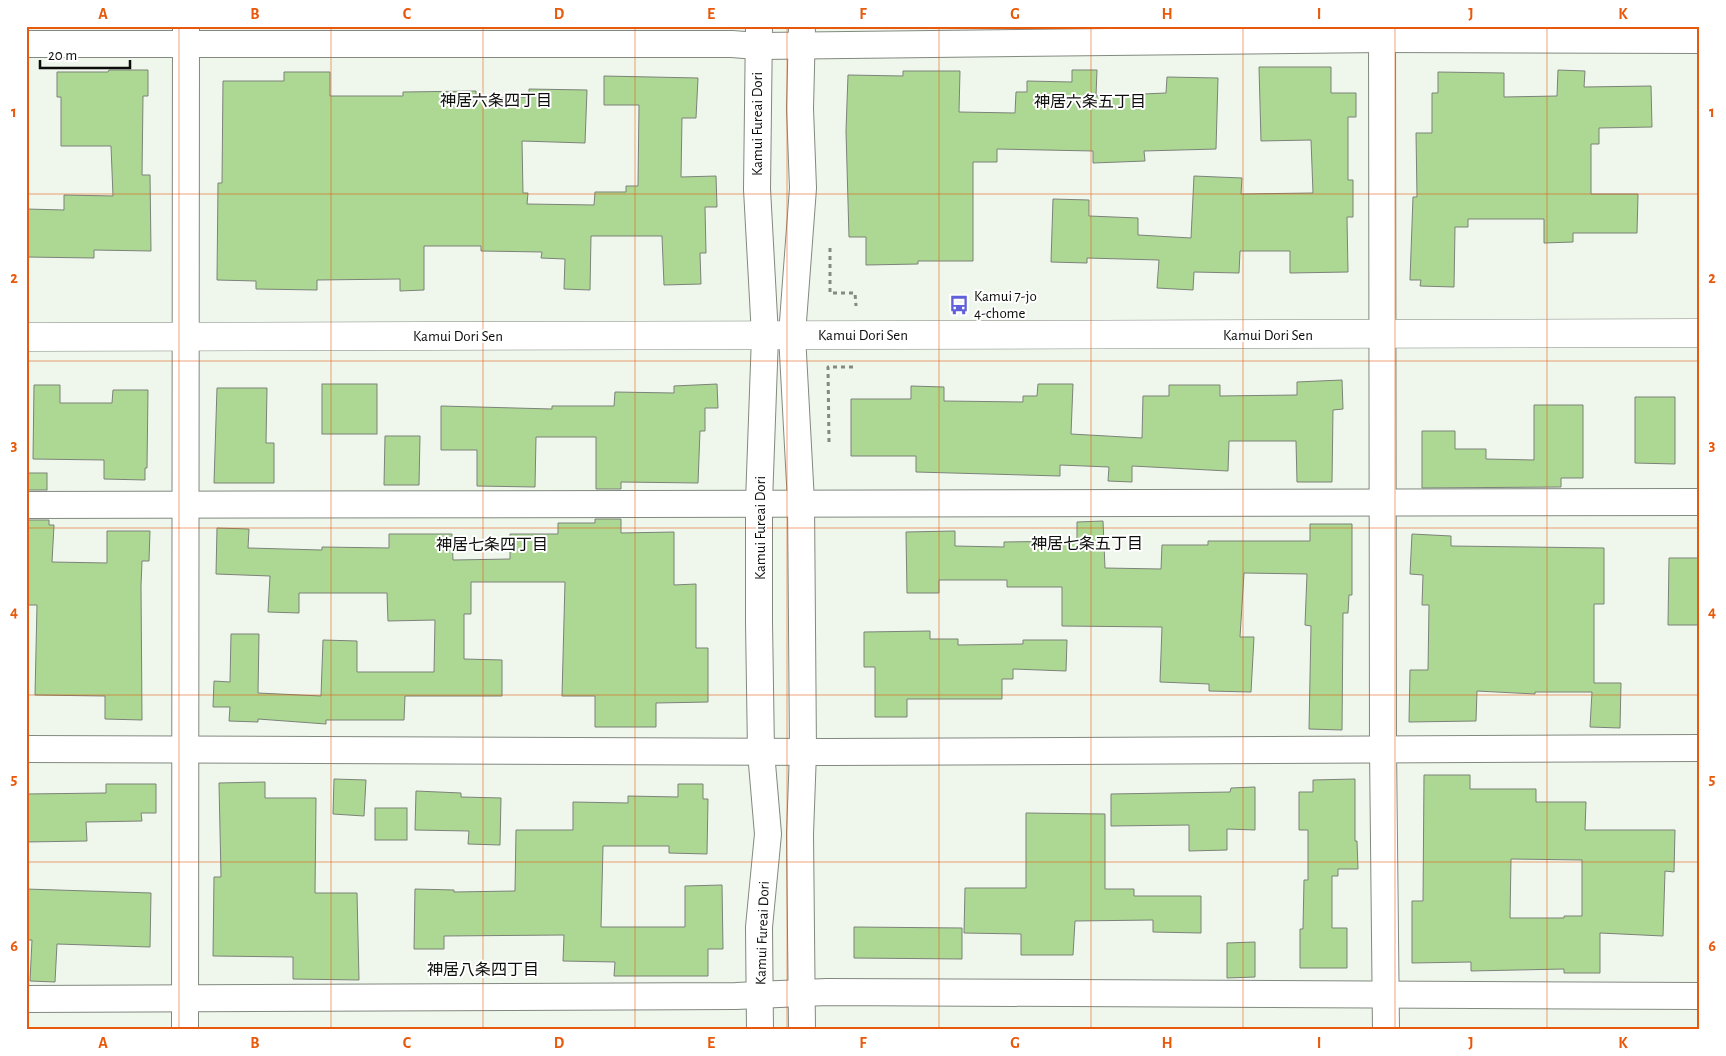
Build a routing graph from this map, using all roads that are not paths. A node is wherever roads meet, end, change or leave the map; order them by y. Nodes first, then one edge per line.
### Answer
1 (1383, 33) edge
2 (186, 35) edge
3 (758, 36) edge
4 (803, 36) edge
5 (1700, 40) edge
6 (26, 44) edge
7 (1700, 334) edge
8 (765, 336) junction
9 (792, 336) junction
10 (1384, 336) junction
11 (26, 337) edge
12 (184, 337) junction
13 (759, 502) junction
14 (801, 502) junction
15 (1700, 502) edge
16 (186, 504) junction
17 (1383, 504) junction
18 (26, 505) edge
19 (186, 748) junction
20 (1383, 748) junction
21 (1700, 748) edge
22 (26, 749) edge
23 (761, 752) junction
24 (803, 752) junction
25 (802, 993) junction
26 (760, 995) junction
27 (1386, 995) junction
28 (1700, 996) edge
29 (185, 998) junction
30 (26, 999) edge
31 (185, 1030) edge
32 (760, 1030) edge
33 (802, 1030) edge
34 (1386, 1030) edge

1 - 4 street
1 - 5 street
1 - 10 street
2 - 3 street
2 - 6 street
2 - 12 street
3 - 4 street
3 - 8 street, Kamui Fureai Dori
4 - 9 street
7 - 10 street, Kamui Dori Sen
8 - 9 street, Kamui Dori Sen
8 - 12 street, Kamui Dori Sen
8 - 13 street, Kamui Fureai Dori
9 - 10 street, Kamui Dori Sen
9 - 14 street
10 - 17 street
11 - 12 street, Kamui Dori Sen
12 - 16 street
13 - 14 street
13 - 16 street
13 - 23 street, Kamui Fureai Dori
14 - 17 street
14 - 24 street
15 - 17 street
16 - 18 street
16 - 19 street
17 - 20 street
19 - 22 street
19 - 23 street
19 - 29 street
20 - 21 street
20 - 24 street
20 - 27 street
23 - 24 street
23 - 26 street, Kamui Fureai Dori
24 - 25 street
25 - 26 street
25 - 27 street
25 - 33 street
26 - 29 street
26 - 32 street, Kamui Fureai Dori
27 - 28 street
27 - 34 street
29 - 30 street
29 - 31 street

